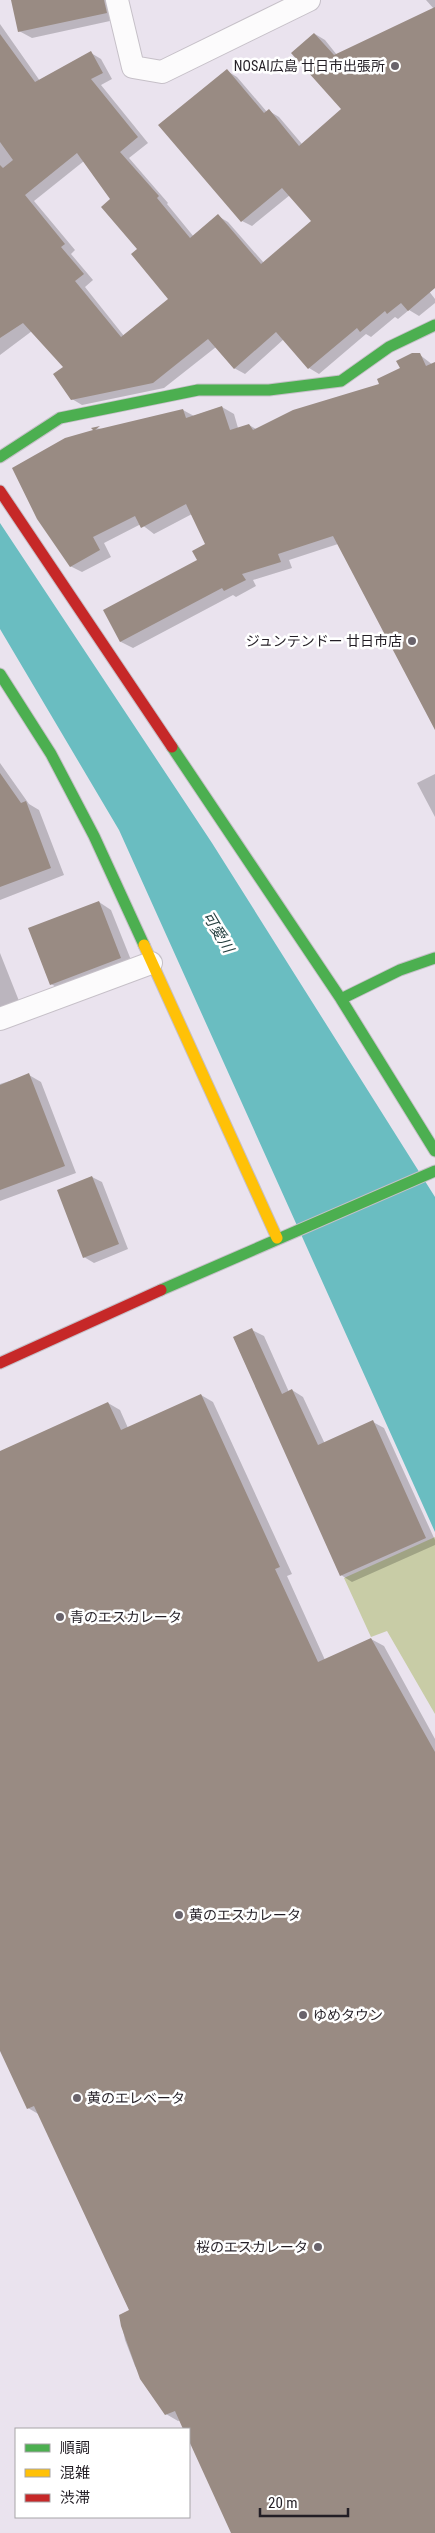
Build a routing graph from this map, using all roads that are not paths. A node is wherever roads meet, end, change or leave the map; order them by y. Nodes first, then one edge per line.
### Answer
1 (117, 0) edge
2 (309, 0) edge
3 (435, 325) edge
4 (0, 457) edge
5 (0, 491) edge
6 (0, 674) edge
7 (435, 958) edge
8 (151, 963) junction
9 (342, 1000) junction
10 (0, 1019) edge
11 (435, 1151) edge
12 (432, 1172) edge
13 (277, 1238) junction
14 (0, 1364) edge

1 - 2 street
3 - 4 street
5 - 9 street
6 - 8 street
7 - 9 street
8 - 10 street
8 - 13 street
9 - 11 street
12 - 13 street
13 - 14 street

